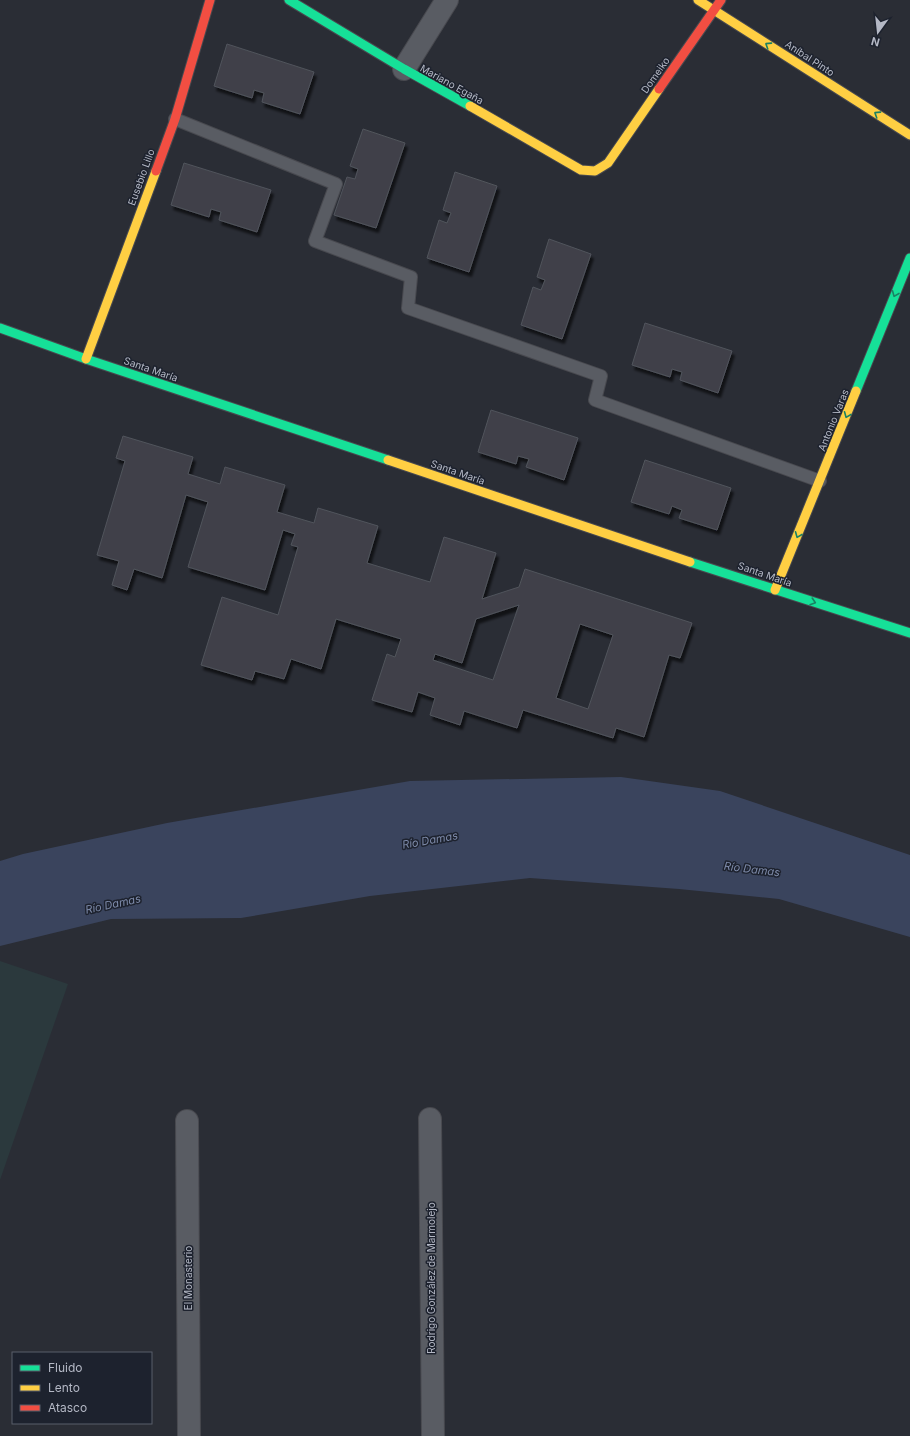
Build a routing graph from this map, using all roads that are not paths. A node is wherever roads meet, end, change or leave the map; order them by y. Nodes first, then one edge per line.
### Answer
1 (210, 0) edge
2 (289, 0) edge
3 (447, 0) edge
4 (698, 0) edge
5 (721, 0) edge
6 (714, 10) junction
7 (404, 70) junction
8 (175, 119) junction
9 (910, 135) edge
10 (608, 163) joint
11 (910, 258) edge
12 (0, 328) edge
13 (86, 359) junction
14 (820, 481) junction
15 (775, 590) junction
16 (910, 633) edge
17 (430, 1119) dead end
18 (187, 1121) dead end
19 (189, 1436) edge
20 (433, 1436) edge

1 - 8 street, Eusebio Lillo
2 - 7 street, Mariano Egaña
3 - 7 street
4 - 6 street, Aníbal Pinto
5 - 6 street, Domeiko
9 -> 6 street, Aníbal Pinto
6 - 10 street, Domeiko
7 - 10 street, Mariano Egaña
8 - 13 street, Eusebio Lillo
8 - 14 lane
11 -> 14 street, Antonio Varas
12 - 13 street, Santa María
13 - 15 street, Santa María
14 -> 15 street, Antonio Varas
15 -> 16 street, Santa María
17 - 20 street, Rodrigo González de Marmolejo
18 - 19 street, El Monasterio

